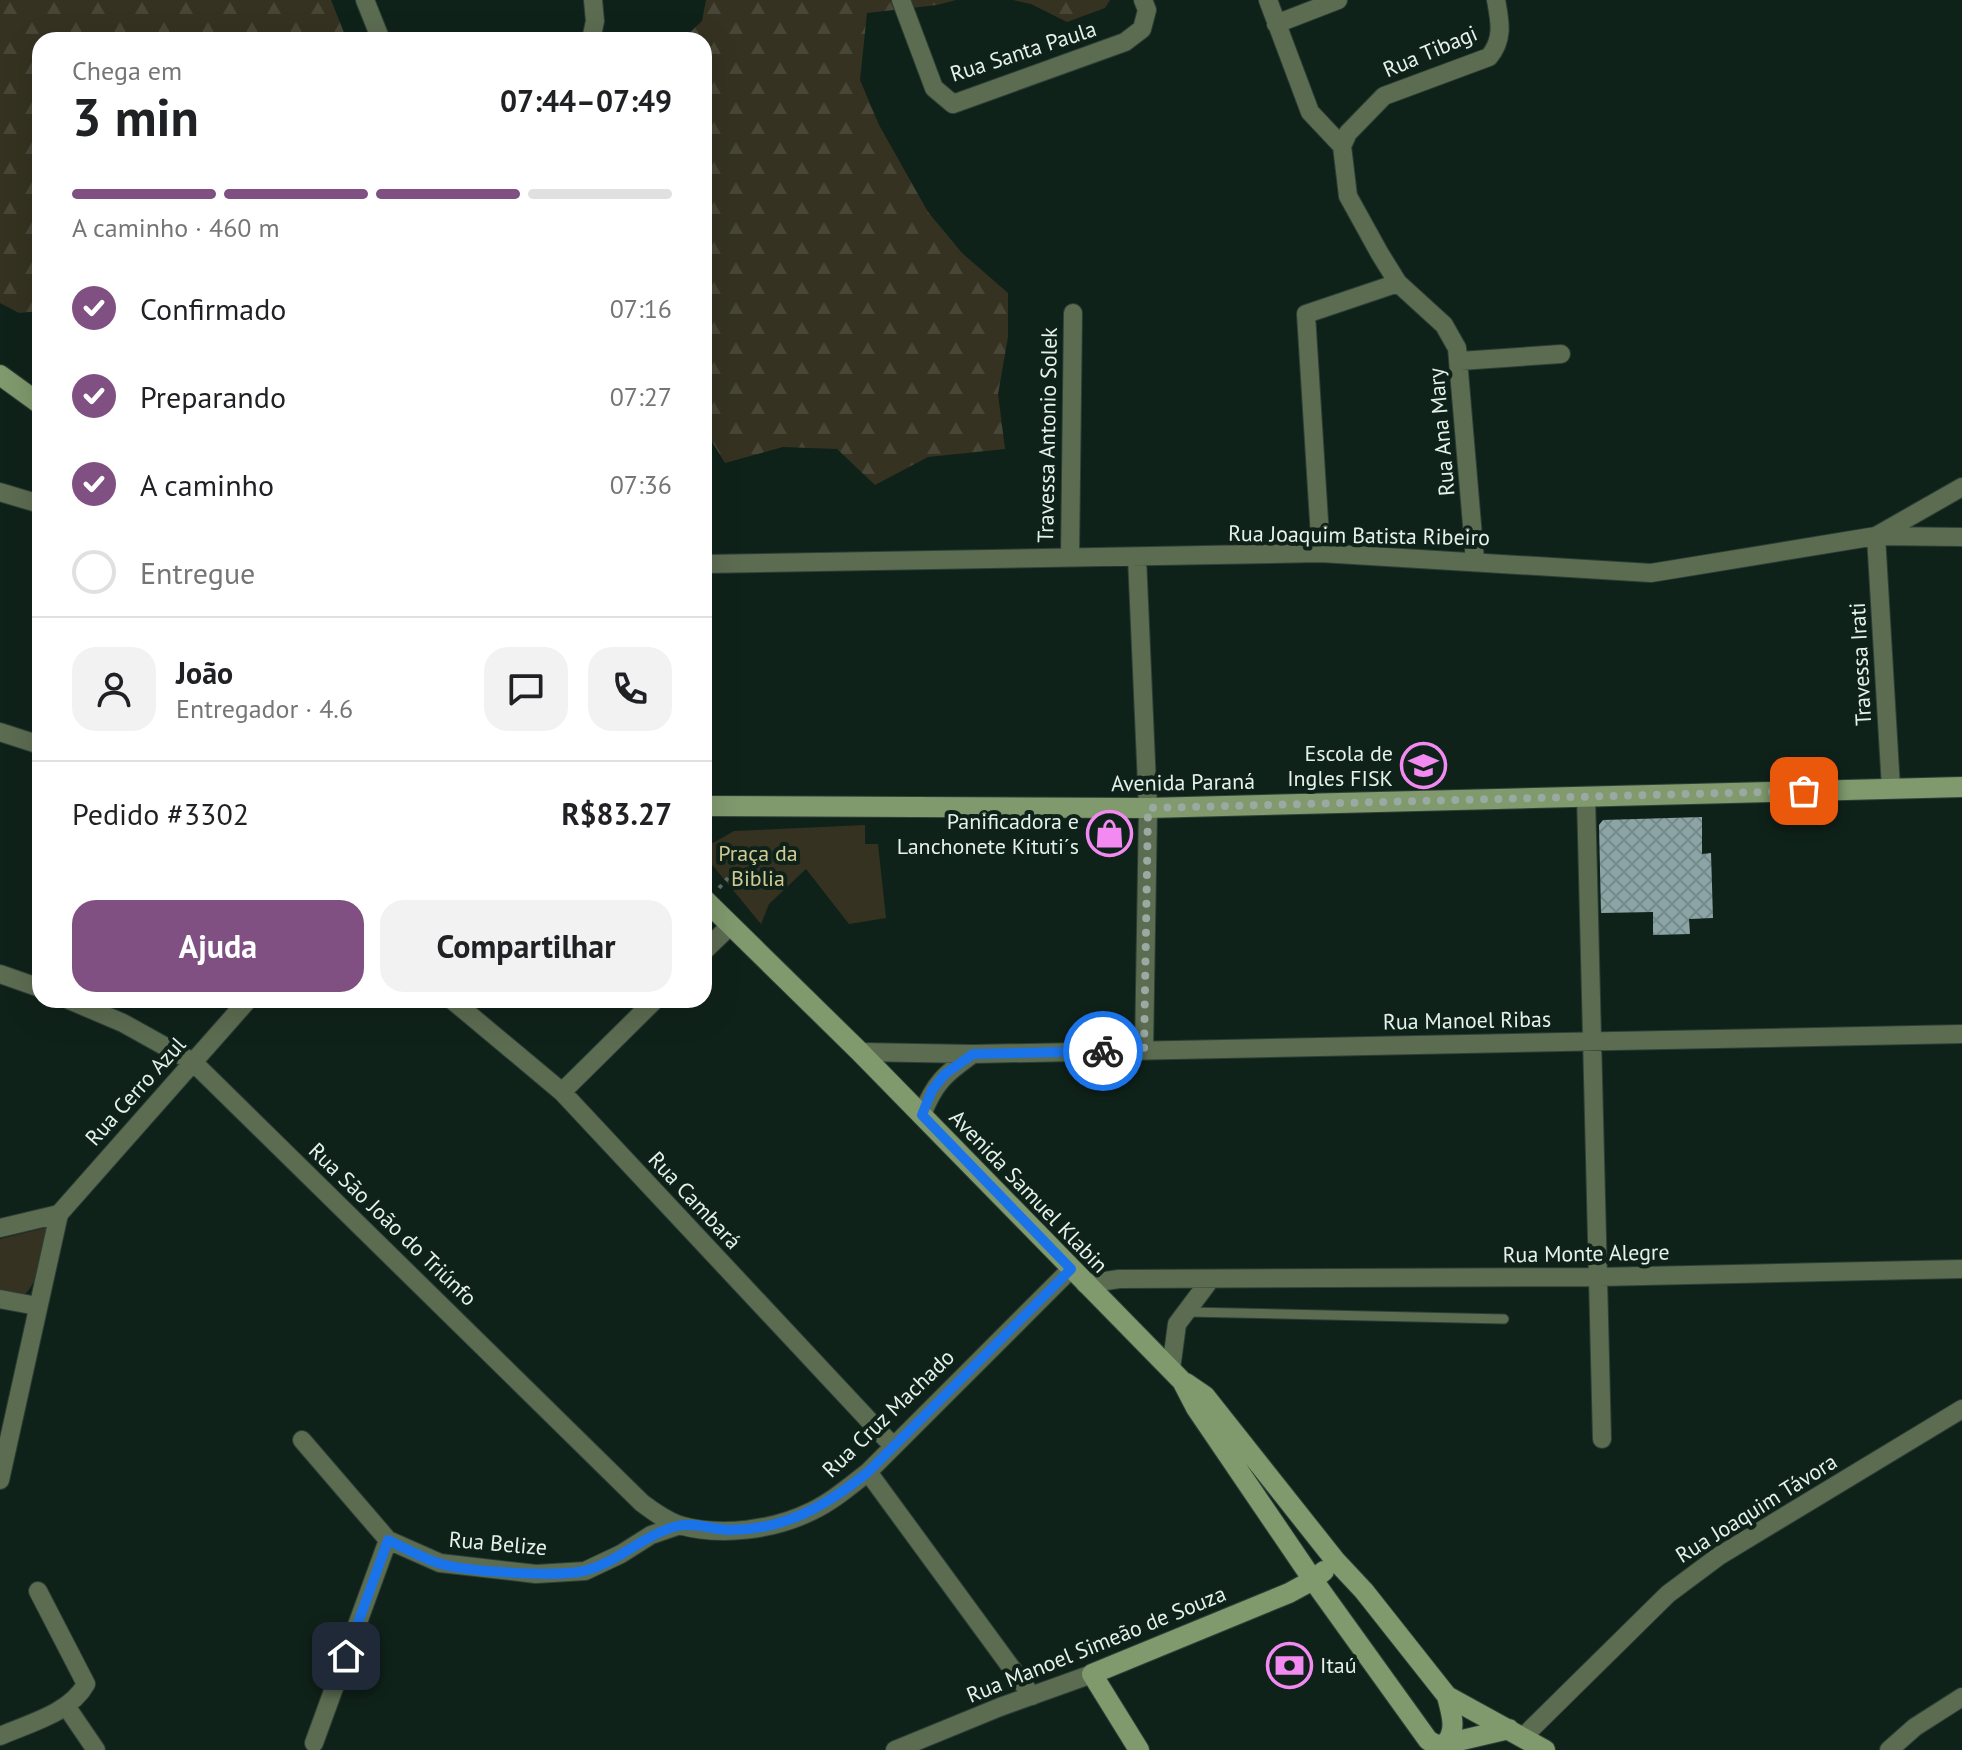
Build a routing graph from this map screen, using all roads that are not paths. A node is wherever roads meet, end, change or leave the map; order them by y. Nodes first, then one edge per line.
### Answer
1 (365, 0) edge
2 (593, 0) edge
3 (901, 0) edge
4 (1143, 0) edge
5 (1268, 0) edge
6 (1338, 0) edge
7 (1496, 0) edge
8 (1276, 24) junction
9 (378, 32) edge
10 (593, 32) edge
11 (1345, 139) junction
12 (1398, 283) junction
13 (1073, 313) dead end
14 (1561, 354) dead end
15 (1460, 361) junction
16 (0, 375) edge
17 (32, 398) edge
18 (1962, 487) edge
19 (0, 492) edge
20 (32, 502) edge
21 (1876, 536) junction
22 (1962, 537) edge
23 (1321, 553) junction
24 (1070, 557) junction
25 (1137, 557) junction
26 (1475, 560) junction
27 (712, 564) edge
28 (0, 732) edge
29 (32, 742) edge
30 (1962, 787) edge
31 (1891, 788) junction
32 (1586, 796) junction
33 (712, 806) edge
34 (741, 807) junction
35 (1148, 808) junction
36 (712, 819) edge
37 (712, 907) edge
38 (730, 926) junction
39 (712, 943) edge
40 (0, 974) edge
41 (32, 985) edge
42 (88, 1008) edge
43 (241, 1008) edge
44 (462, 1008) edge
45 (647, 1008) edge
46 (1962, 1034) edge
47 (1592, 1042) junction
48 (1144, 1050) junction
49 (860, 1052) junction
50 (973, 1054) junction
51 (193, 1062) junction
52 (562, 1092) junction
53 (922, 1115) junction
54 (59, 1214) junction
55 (0, 1228) edge
56 (1962, 1269) edge
57 (1078, 1277) junction
58 (1598, 1277) junction
59 (1210, 1280) junction
60 (0, 1299) edge
61 (37, 1306) junction
62 (1184, 1312) junction
63 (1504, 1319) dead end
64 (1177, 1375) junction
65 (1962, 1409) edge
66 (1602, 1439) dead end
67 (302, 1440) dead end
68 (892, 1445) junction
69 (868, 1472) junction
70 (0, 1480) edge
71 (660, 1516) joint
72 (680, 1525) junction
73 (388, 1540) junction
74 (1335, 1560) junction
75 (1313, 1580) junction
76 (38, 1591) dead end
77 (1092, 1674) junction
78 (1032, 1696) junction
79 (1447, 1696) junction
80 (1962, 1697) edge
81 (66, 1706) junction
82 (1516, 1733) junction
83 (0, 1736) edge
84 (314, 1743) dead end
85 (1440, 1747) edge
86 (96, 1750) edge
87 (895, 1750) edge
88 (1139, 1750) edge
89 (1545, 1750) edge
90 (1889, 1750) edge

1 - 9 street
2 - 10 street
3 - 4 street, Rua Santa Paula
5 - 8 street
6 - 8 street
7 - 11 street, Rua Tibagi
8 - 11 street
11 - 12 street, Rua Ana Mary
12 - 15 street, Rua Ana Mary
12 - 23 street
13 - 24 street, Travessa Antonio Solek
14 - 15 street
15 - 26 street, Rua Ana Mary
16 - 17 main road
18 - 21 street
19 - 20 street
21 - 22 street, Rua Joaquim Batista Ribeiro
21 - 26 street, Rua Joaquim Batista Ribeiro
21 - 31 street, Travessa Irati
23 - 25 street, Rua Joaquim Batista Ribeiro
23 - 26 street, Rua Joaquim Batista Ribeiro
24 - 25 street, Rua Joaquim Batista Ribeiro
24 - 27 street, Rua Joaquim Batista Ribeiro
25 - 35 street
28 - 29 street
30 - 31 main road, Avenida Paraná
31 - 32 main road, Avenida Paraná
32 - 35 main road, Avenida Paraná
32 - 47 street
33 - 34 main road, Avenida Paraná
34 - 35 main road, Avenida Paraná
34 - 36 main road, Avenida Paraná
35 - 48 street
37 - 38 main road, Avenida Samuel Klabin
38 - 39 street
38 - 49 main road, Avenida Samuel Klabin
40 - 41 street
42 - 51 street, Rua São João do Triúnfo
43 - 51 street, Rua Cerro Azul
44 - 52 street, Rua Cambará
45 - 52 street
46 - 47 street, Rua Manoel Ribas
47 - 48 street, Rua Manoel Ribas
47 - 58 street
48 - 50 street, Rua Manoel Ribas
49 - 50 street, Rua Manoel Ribas
49 - 53 main road, Avenida Samuel Klabin
50 - 53 street
51 - 54 street, Rua Cerro Azul
51 - 71 street, Rua São João do Triúnfo
52 - 68 street, Rua Cambará
53 - 57 main road, Avenida Samuel Klabin
54 - 55 street
54 - 61 street
56 - 58 street, Rua Monte Alegre
57 - 59 street, Rua Monte Alegre
57 - 64 main road, Avenida Samuel Klabin
57 - 68 street, Rua Cruz Machado
58 - 59 street, Rua Monte Alegre
58 - 66 street
59 - 62 street
60 - 61 street
61 - 70 street
62 - 63 lane
62 - 64 street
64 - 74 main road, Avenida Samuel Klabin
64 - 75 main road, Avenida Samuel Klabin
65 - 82 street, Rua Joaquim Távora
67 - 73 street, Rua Belize
68 - 69 street, Rua Cruz Machado
69 - 72 street, Rua Cruz Machado
69 - 78 street
71 - 72 street, Rua Cruz Machado
72 - 73 street, Rua Belize
73 - 84 street
74 - 75 main road, Rua Manoel Simeão de Souza
74 - 79 main road, Avenida Samuel Klabin
75 - 77 main road, Rua Manoel Simeão de Souza
75 - 85 main road, Avenida Samuel Klabin
76 - 81 street
77 - 78 street, Rua Manoel Simeão de Souza
77 - 88 main road
78 - 87 street, Rua Manoel Simeão de Souza
79 - 82 main road
79 - 85 main road
80 - 90 street
81 - 83 street
81 - 86 street
82 - 85 main road
82 - 89 main road

